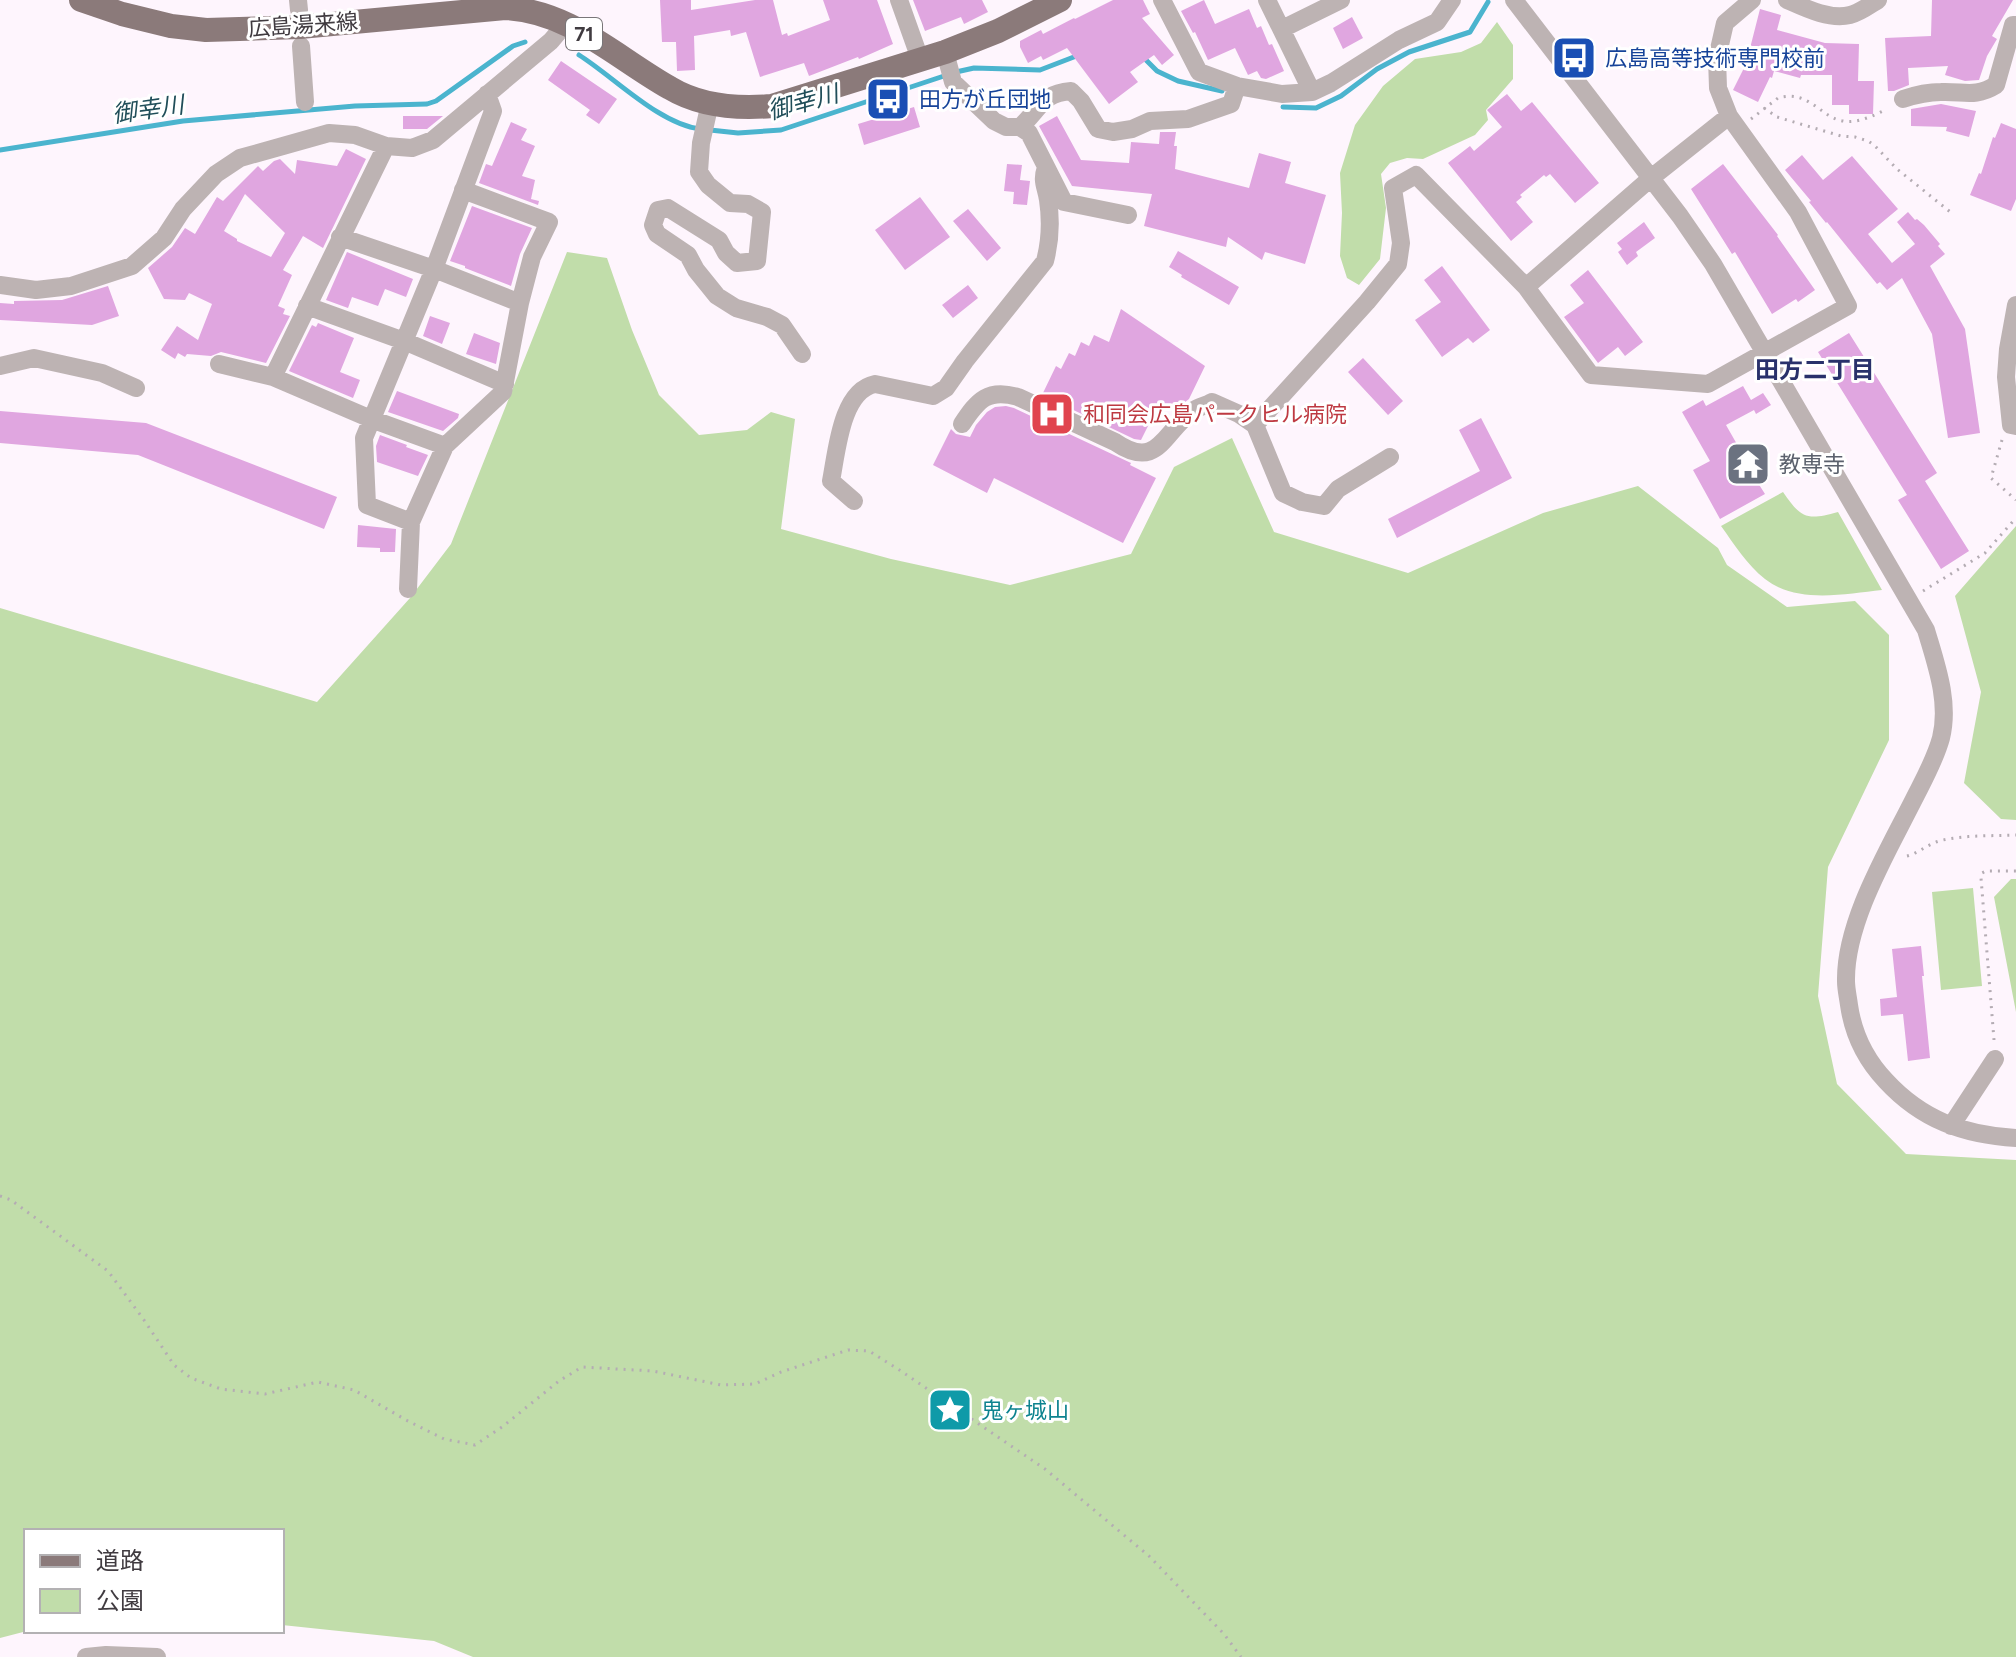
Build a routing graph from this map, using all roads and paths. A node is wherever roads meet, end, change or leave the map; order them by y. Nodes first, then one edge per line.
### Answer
1 (81, 0) edge
2 (899, 0) edge
3 (1060, 0) edge
4 (1162, 0) edge
5 (1267, 0) edge
6 (1341, 0) edge
7 (1452, 0) edge
8 (1514, 0) edge
9 (1752, 0) edge
10 (1787, 0) edge
11 (1878, 0) edge
12 (566, 23) junction
13 (2016, 25) edge
14 (1282, 29) junction
15 (301, 46) dead end
16 (945, 52) junction
17 (920, 59) junction
18 (1237, 86) junction
19 (1312, 92) junction
20 (487, 94) junction
21 (1903, 99) joint
22 (305, 102) dead end
23 (710, 103) junction
24 (1764, 108) junction
25 (1734, 122) junction
26 (1020, 127) junction
27 (386, 146) junction
28 (1046, 167) junction
29 (1651, 178) junction
30 (463, 190) junction
31 (1128, 215) dead end
32 (1954, 215) dead end
33 (340, 237) junction
34 (434, 269) junction
35 (0, 285) edge
36 (1526, 287) junction
37 (520, 303) junction
38 (2016, 305) edge
39 (307, 306) junction
40 (404, 341) junction
41 (1765, 353) junction
42 (802, 354) dead end
43 (219, 364) dead end
44 (0, 366) edge
45 (273, 377) junction
46 (505, 384) junction
47 (136, 388) dead end
48 (371, 419) junction
49 (962, 424) dead end
50 (1255, 425) junction
51 (2013, 425) edge
52 (445, 446) junction
53 (1390, 457) dead end
54 (2016, 500) edge
55 (854, 501) dead end
56 (2016, 518) edge
57 (411, 522) junction
58 (408, 589) dead end
59 (1923, 591) dead end
60 (2016, 835) edge
61 (1907, 856) dead end
62 (2016, 871) edge
63 (1995, 1059) joint
64 (1951, 1126) junction
65 (2016, 1138) edge
66 (0, 1196) edge
67 (87, 1657) edge
68 (157, 1657) edge
69 (1241, 1657) edge

1 - 12 main road, 広島湯来線 / 71
2 - 17 street
3 - 16 main road, 広島湯来線 / 71
4 - 18 street
5 - 14 street
6 - 14 street
7 - 19 street
8 - 29 street
9 - 25 street
10 - 11 street
12 - 20 street
12 - 23 main road, 広島湯来線 / 71
13 - 21 street
14 - 19 street
15 - 22 street
16 - 17 main road, 広島湯来線 / 71
16 - 26 street
17 - 23 main road, 広島湯来線 / 71
18 - 19 street
18 - 26 street
20 - 27 street
20 - 30 street
21 - 24 path
23 - 42 street
24 - 25 path
24 - 32 path
25 - 29 street
25 - 41 street
26 - 28 street
27 - 33 street
27 - 35 street
28 - 31 street
28 - 55 street
29 - 36 street
29 - 41 street
30 - 34 street
30 - 37 street
33 - 34 street
33 - 39 street
34 - 37 street
34 - 40 street
36 - 41 street
36 - 50 street
37 - 46 street
38 - 51 street
39 - 40 street
39 - 45 street
40 - 46 street
40 - 48 street
41 - 64 street
43 - 45 street
44 - 47 street
45 - 48 street
46 - 52 street
48 - 52 street
48 - 57 street
49 - 50 street
50 - 53 street
51 - 54 path
52 - 57 street
56 - 59 path
57 - 58 street
60 - 61 path
62 - 63 path
63 - 64 street
64 - 65 street
66 - 69 path
67 - 68 street

